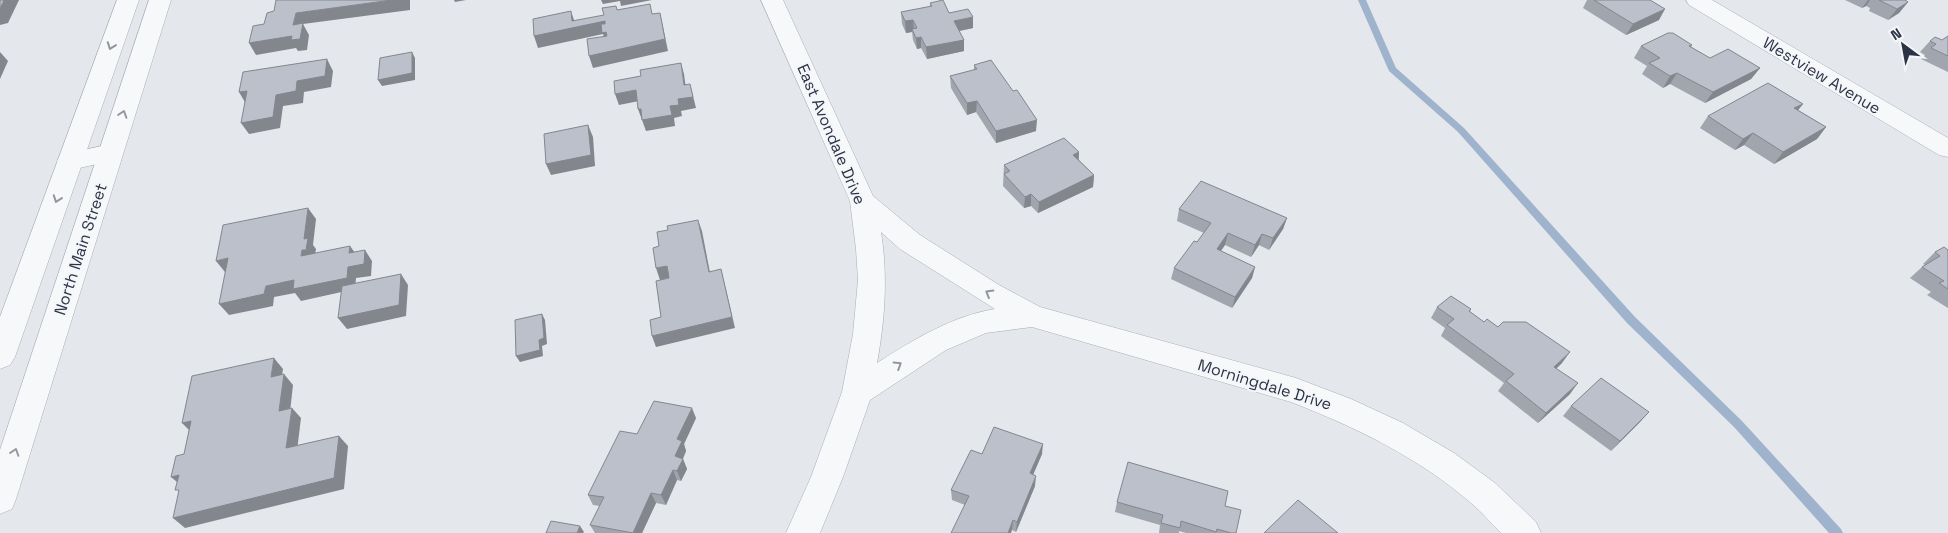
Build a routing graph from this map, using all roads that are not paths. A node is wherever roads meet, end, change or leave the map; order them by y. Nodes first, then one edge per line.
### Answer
1 (128, 0) edge
2 (160, 0) edge
3 (772, 0) edge
4 (1697, 0) edge
5 (1948, 149) edge
6 (111, 153) junction
7 (70, 161) junction
8 (863, 201) junction
9 (1032, 316) junction
10 (0, 357) edge
11 (858, 392) junction
12 (0, 499) edge
13 (803, 533) edge
14 (1524, 533) edge

1 -> 7 street
6 -> 2 street, North Main Street
3 - 8 street, East Avondale Drive
4 - 5 street, Westview Avenue
6 - 7 street
12 -> 6 street, North Main Street
7 -> 10 street
9 -> 8 street, Morningdale Drive
8 - 11 street, East Avondale Drive
11 -> 9 street, Morningdale Drive
9 - 14 street, Morningdale Drive
11 - 13 street, East Avondale Drive

